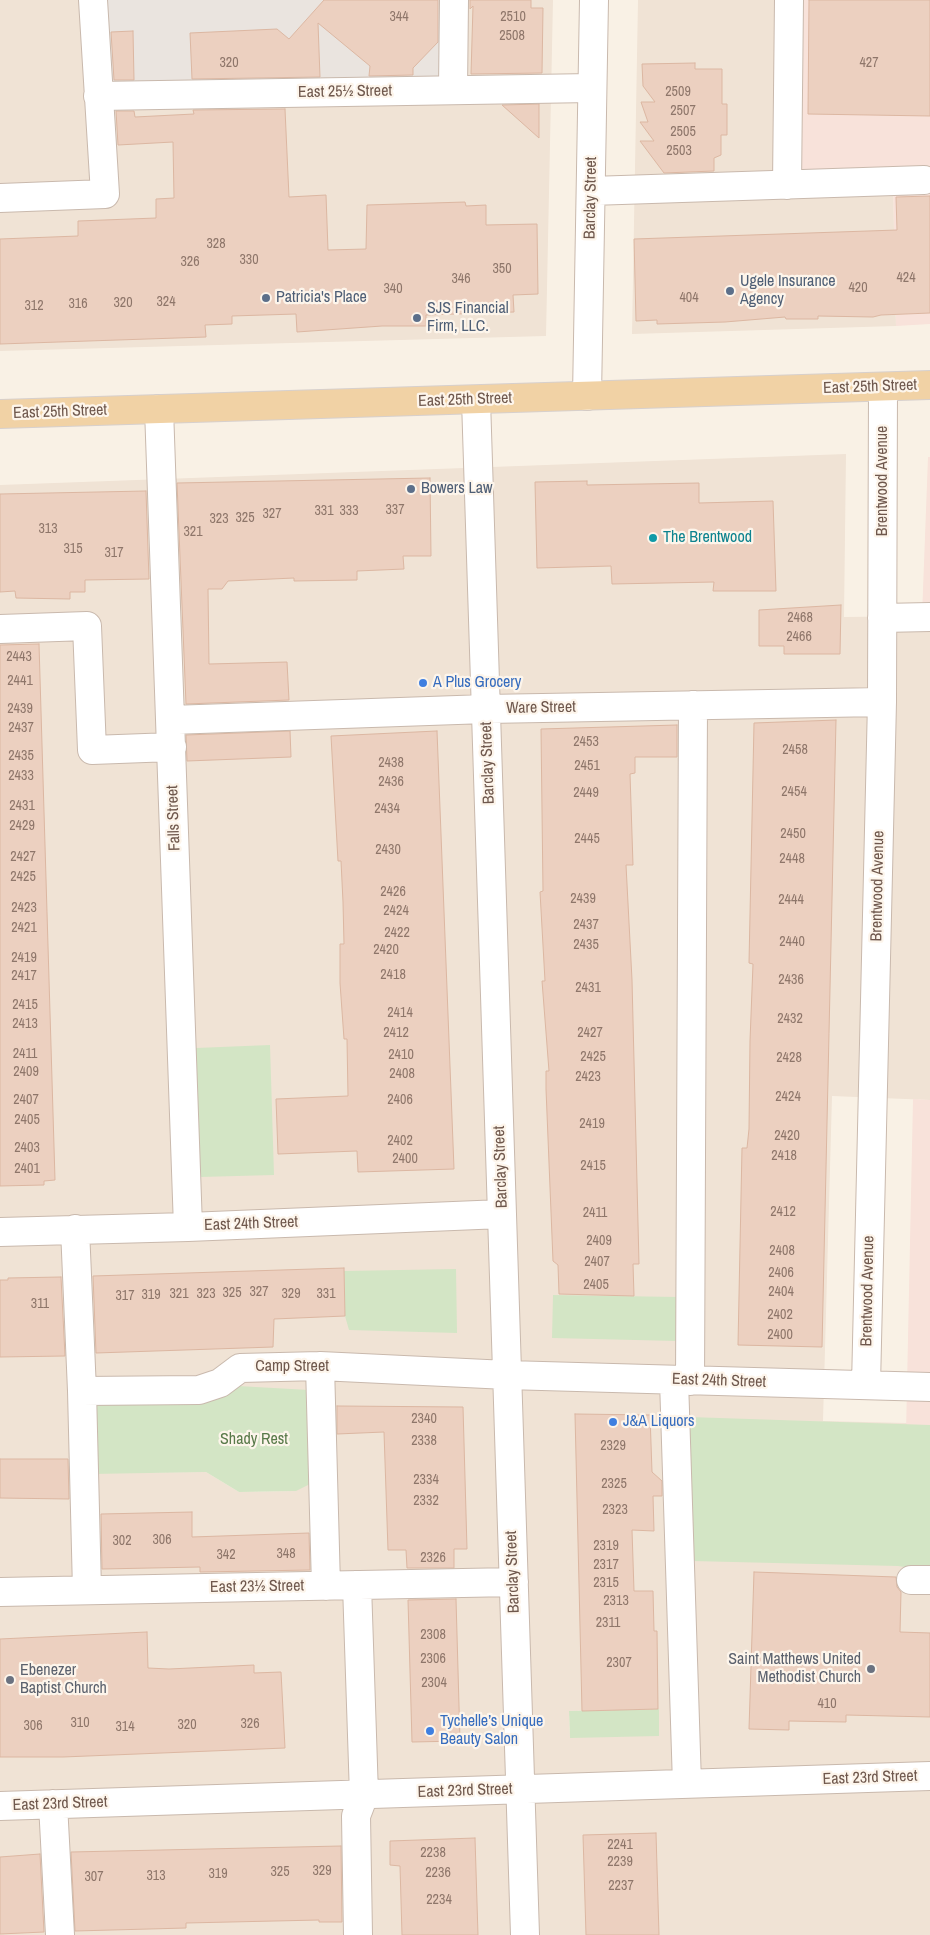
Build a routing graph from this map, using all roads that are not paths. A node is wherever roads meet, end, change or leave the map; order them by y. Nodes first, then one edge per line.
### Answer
1 (93, 0) edge
2 (454, 0) edge
3 (594, 0) edge
4 (789, 0) edge
5 (592, 88) junction
6 (453, 90) junction
7 (98, 96) junction
8 (924, 180) dead end
9 (787, 185) junction
10 (591, 191) junction
11 (0, 198) edge
12 (930, 385) edge
13 (883, 387) junction
14 (587, 396) junction
15 (476, 400) junction
16 (159, 409) junction
17 (0, 414) edge
18 (930, 617) edge
19 (882, 618) junction
20 (0, 629) edge
21 (882, 702) junction
22 (693, 706) junction
23 (486, 710) junction
24 (171, 720) junction
25 (172, 747) junction
26 (502, 1214) junction
27 (188, 1227) junction
28 (75, 1229) junction
29 (0, 1232) edge
30 (320, 1366) junction
31 (507, 1375) junction
32 (682, 1380) junction
33 (866, 1385) junction
34 (930, 1387) edge
35 (82, 1391) junction
36 (514, 1582) junction
37 (357, 1585) junction
38 (326, 1586) junction
39 (86, 1590) junction
40 (0, 1592) edge
41 (930, 1776) edge
42 (687, 1784) junction
43 (520, 1790) junction
44 (364, 1794) junction
45 (53, 1804) junction
46 (0, 1806) edge
47 (60, 1935) edge
48 (358, 1935) edge
49 (525, 1935) edge

1 - 7 street
2 - 6 street
3 - 5 street, Barclay Street
4 - 9 street
5 - 6 street, East 25½ Street
5 - 10 street, Barclay Street
6 - 7 street, East 25½ Street
7 - 11 street
8 - 9 street
9 - 10 street
10 - 14 street, Barclay Street
12 - 13 main road, East 25th Street
13 - 14 main road, East 25th Street
13 - 19 street, Brentwood Avenue
14 - 15 main road, East 25th Street
15 - 16 main road, East 25th Street
15 - 23 street, Barclay Street
16 - 17 main road, East 25th Street
16 - 24 street, Falls Street
18 - 19 street
19 - 21 street, Brentwood Avenue
20 - 25 street
21 - 22 street, Ware Street
21 - 33 street, Brentwood Avenue
22 - 23 street, Ware Street
22 - 32 street
23 - 24 street, Ware Street
23 - 26 street, Barclay Street
24 - 25 street, Falls Street
25 - 27 street, Falls Street
26 - 27 street, East 24th Street
26 - 31 street, Barclay Street
27 - 28 street, East 24th Street
28 - 29 street, East 24th Street
28 - 35 street
30 - 31 street, Camp Street
30 - 35 street, Camp Street
30 - 38 street
31 - 32 street, East 24th Street
31 - 36 street, Barclay Street
32 - 33 street, East 24th Street
32 - 42 street
33 - 34 street, East 24th Street
35 - 39 street
36 - 37 street, East 23½ Street
36 - 43 street, Barclay Street
37 - 38 street, East 23½ Street
37 - 44 street
38 - 39 street, East 23½ Street
39 - 40 street, East 23½ Street
41 - 42 street, East 23rd Street
42 - 43 street, East 23rd Street
43 - 44 street, East 23rd Street
43 - 49 street, Barclay Street
44 - 45 street, East 23rd Street
44 - 48 street
45 - 46 street, East 23rd Street
45 - 47 street

